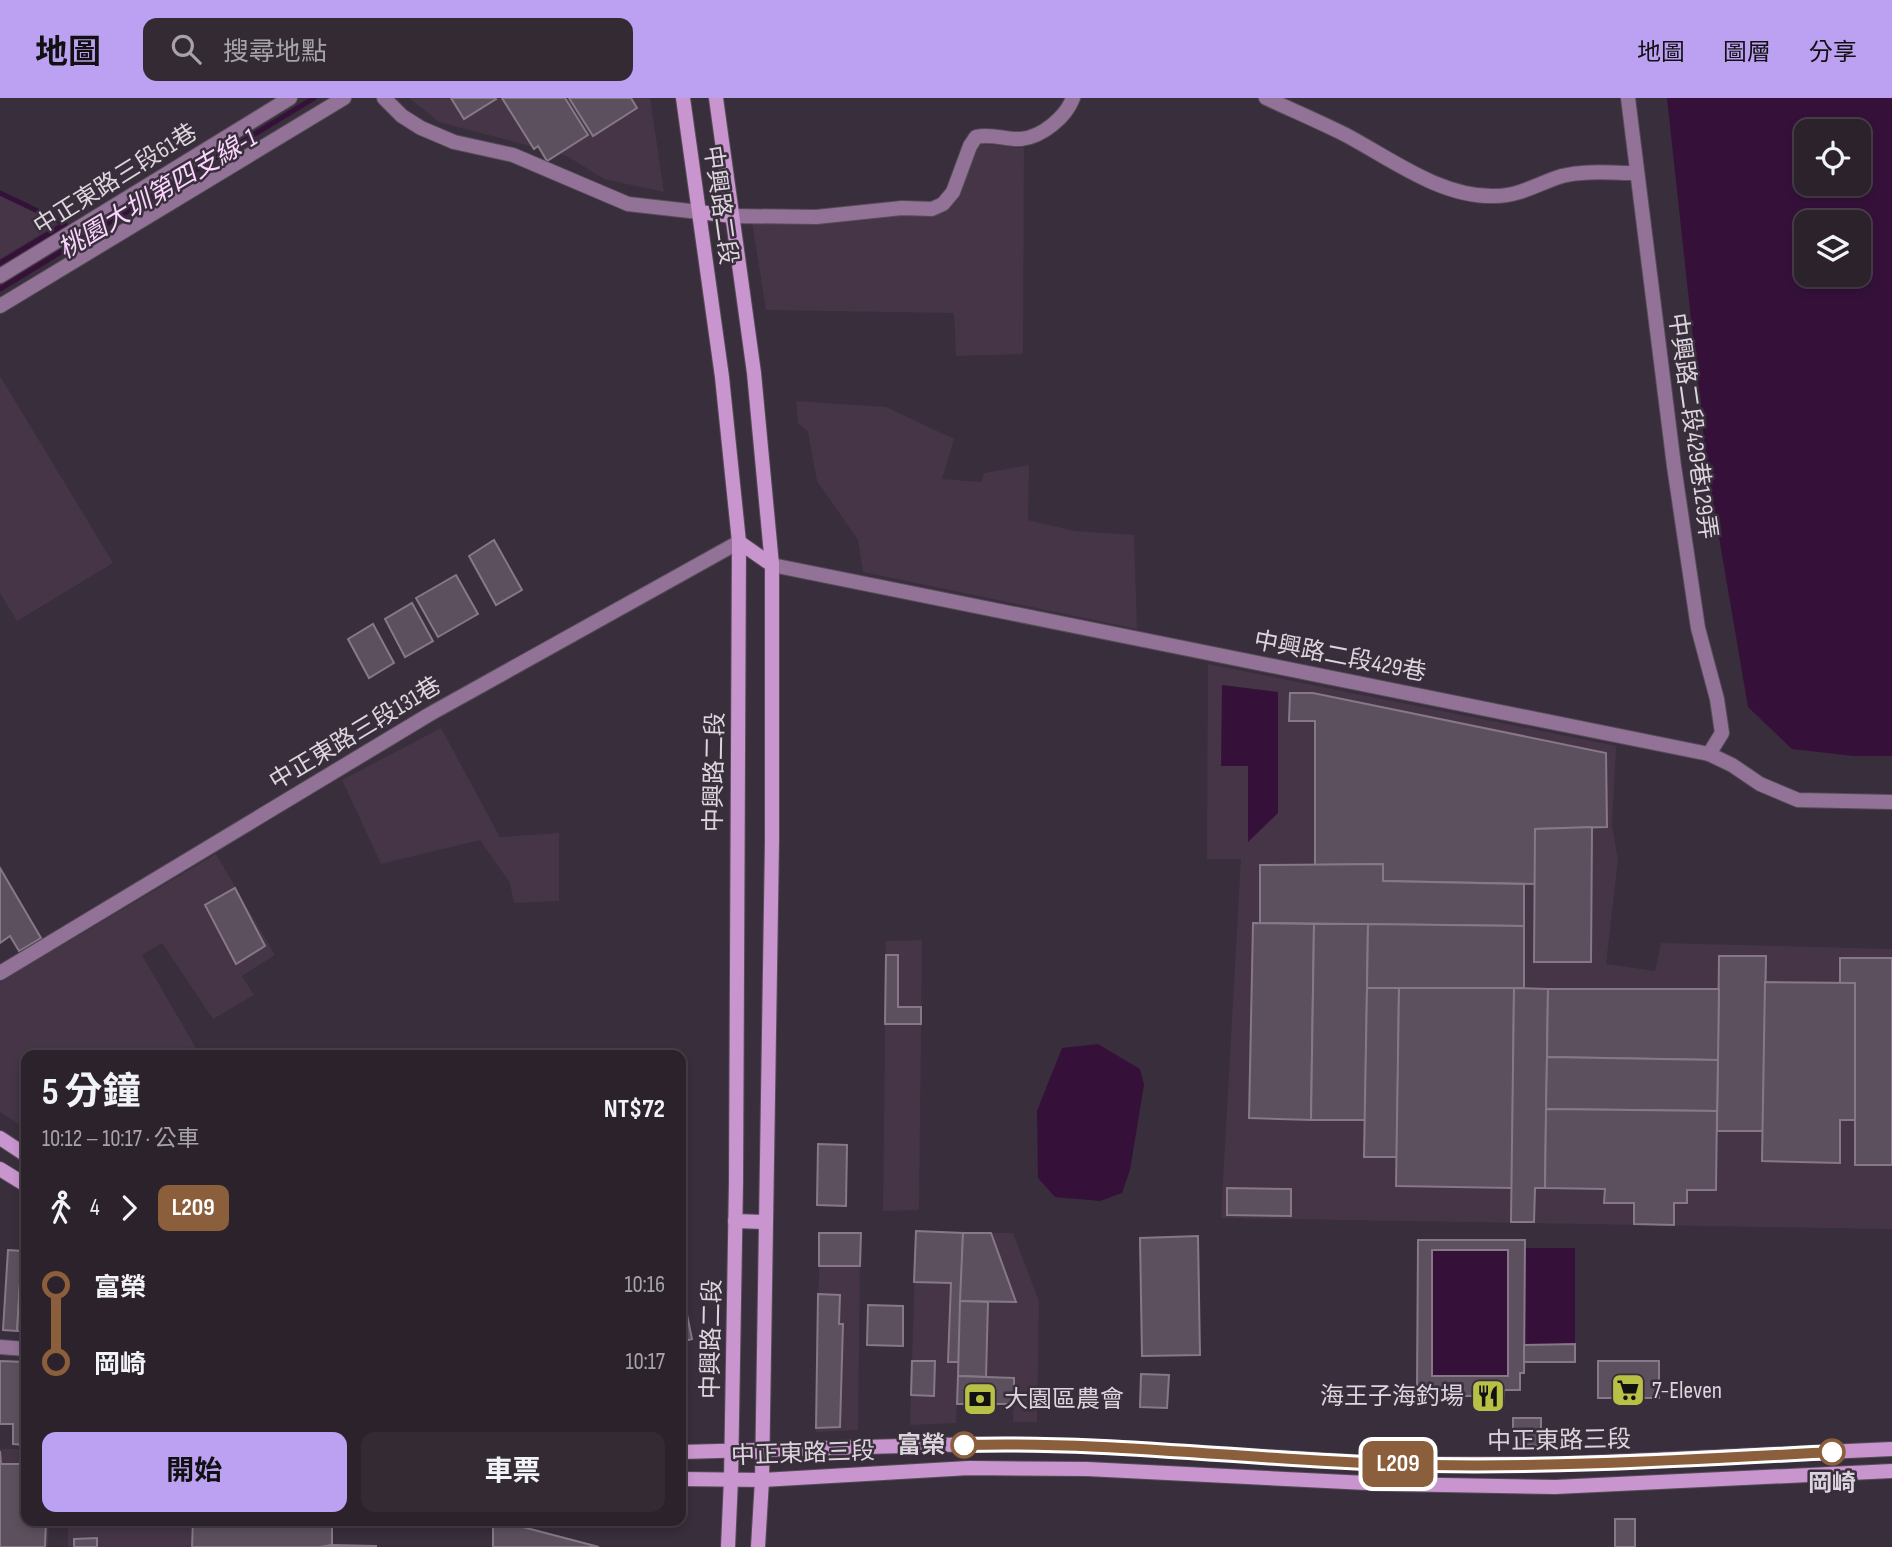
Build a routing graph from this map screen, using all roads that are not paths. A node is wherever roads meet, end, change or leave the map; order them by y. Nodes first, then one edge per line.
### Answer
1 (290, 98) edge
2 (344, 98) edge
3 (384, 98) edge
4 (682, 98) edge
5 (716, 98) edge
6 (1073, 98) edge
7 (1266, 98) edge
8 (1628, 98) edge
9 (1637, 173) junction
10 (699, 212) junction
11 (732, 216) junction
12 (0, 276) edge
13 (0, 306) edge
14 (738, 542) junction
15 (772, 565) junction
16 (1709, 754) junction
17 (1892, 802) edge
18 (0, 973) edge
19 (0, 1138) edge
20 (21, 1152) edge
21 (0, 1168) edge
22 (21, 1182) edge
23 (735, 1221) junction
24 (766, 1222) junction
25 (0, 1347) edge
26 (21, 1349) edge
27 (732, 1450) junction
28 (762, 1450) junction
29 (1892, 1450) edge
30 (686, 1452) edge
31 (1892, 1471) edge
32 (686, 1479) edge
33 (731, 1479) junction
34 (762, 1480) junction
35 (728, 1547) edge
36 (758, 1547) edge

1 - 12 street, 中正東路三段61巷
2 - 13 street
3 - 10 street
4 - 10 street, 中興路二段
5 - 11 street, 中興路二段
6 - 11 street
7 - 9 street
8 - 9 street, 中興路二段429巷129弄
9 - 16 street, 中興路二段429巷129弄
10 - 11 street
10 - 14 street, 中興路二段
11 - 15 street, 中興路二段
14 - 15 street
14 - 18 street, 中正東路三段131巷
14 - 23 street, 中興路二段
15 - 16 street, 中興路二段429巷
15 - 24 street, 中興路二段
16 - 17 street, 中興路二段429巷
19 - 20 street
21 - 22 street
23 - 24 street
23 - 27 street, 中興路二段
24 - 28 street, 中興路二段
25 - 26 street
27 - 28 street, 中正東路三段
27 - 30 street, 中正東路三段
27 - 33 street, 中興路二段
28 - 29 street, 中正東路三段
28 - 34 street, 中興路二段
31 - 34 street, 中正東路三段
32 - 33 street, 中正東路三段
33 - 34 street, 中正東路三段
33 - 35 street, 中興路二段
34 - 36 street, 中興路二段

